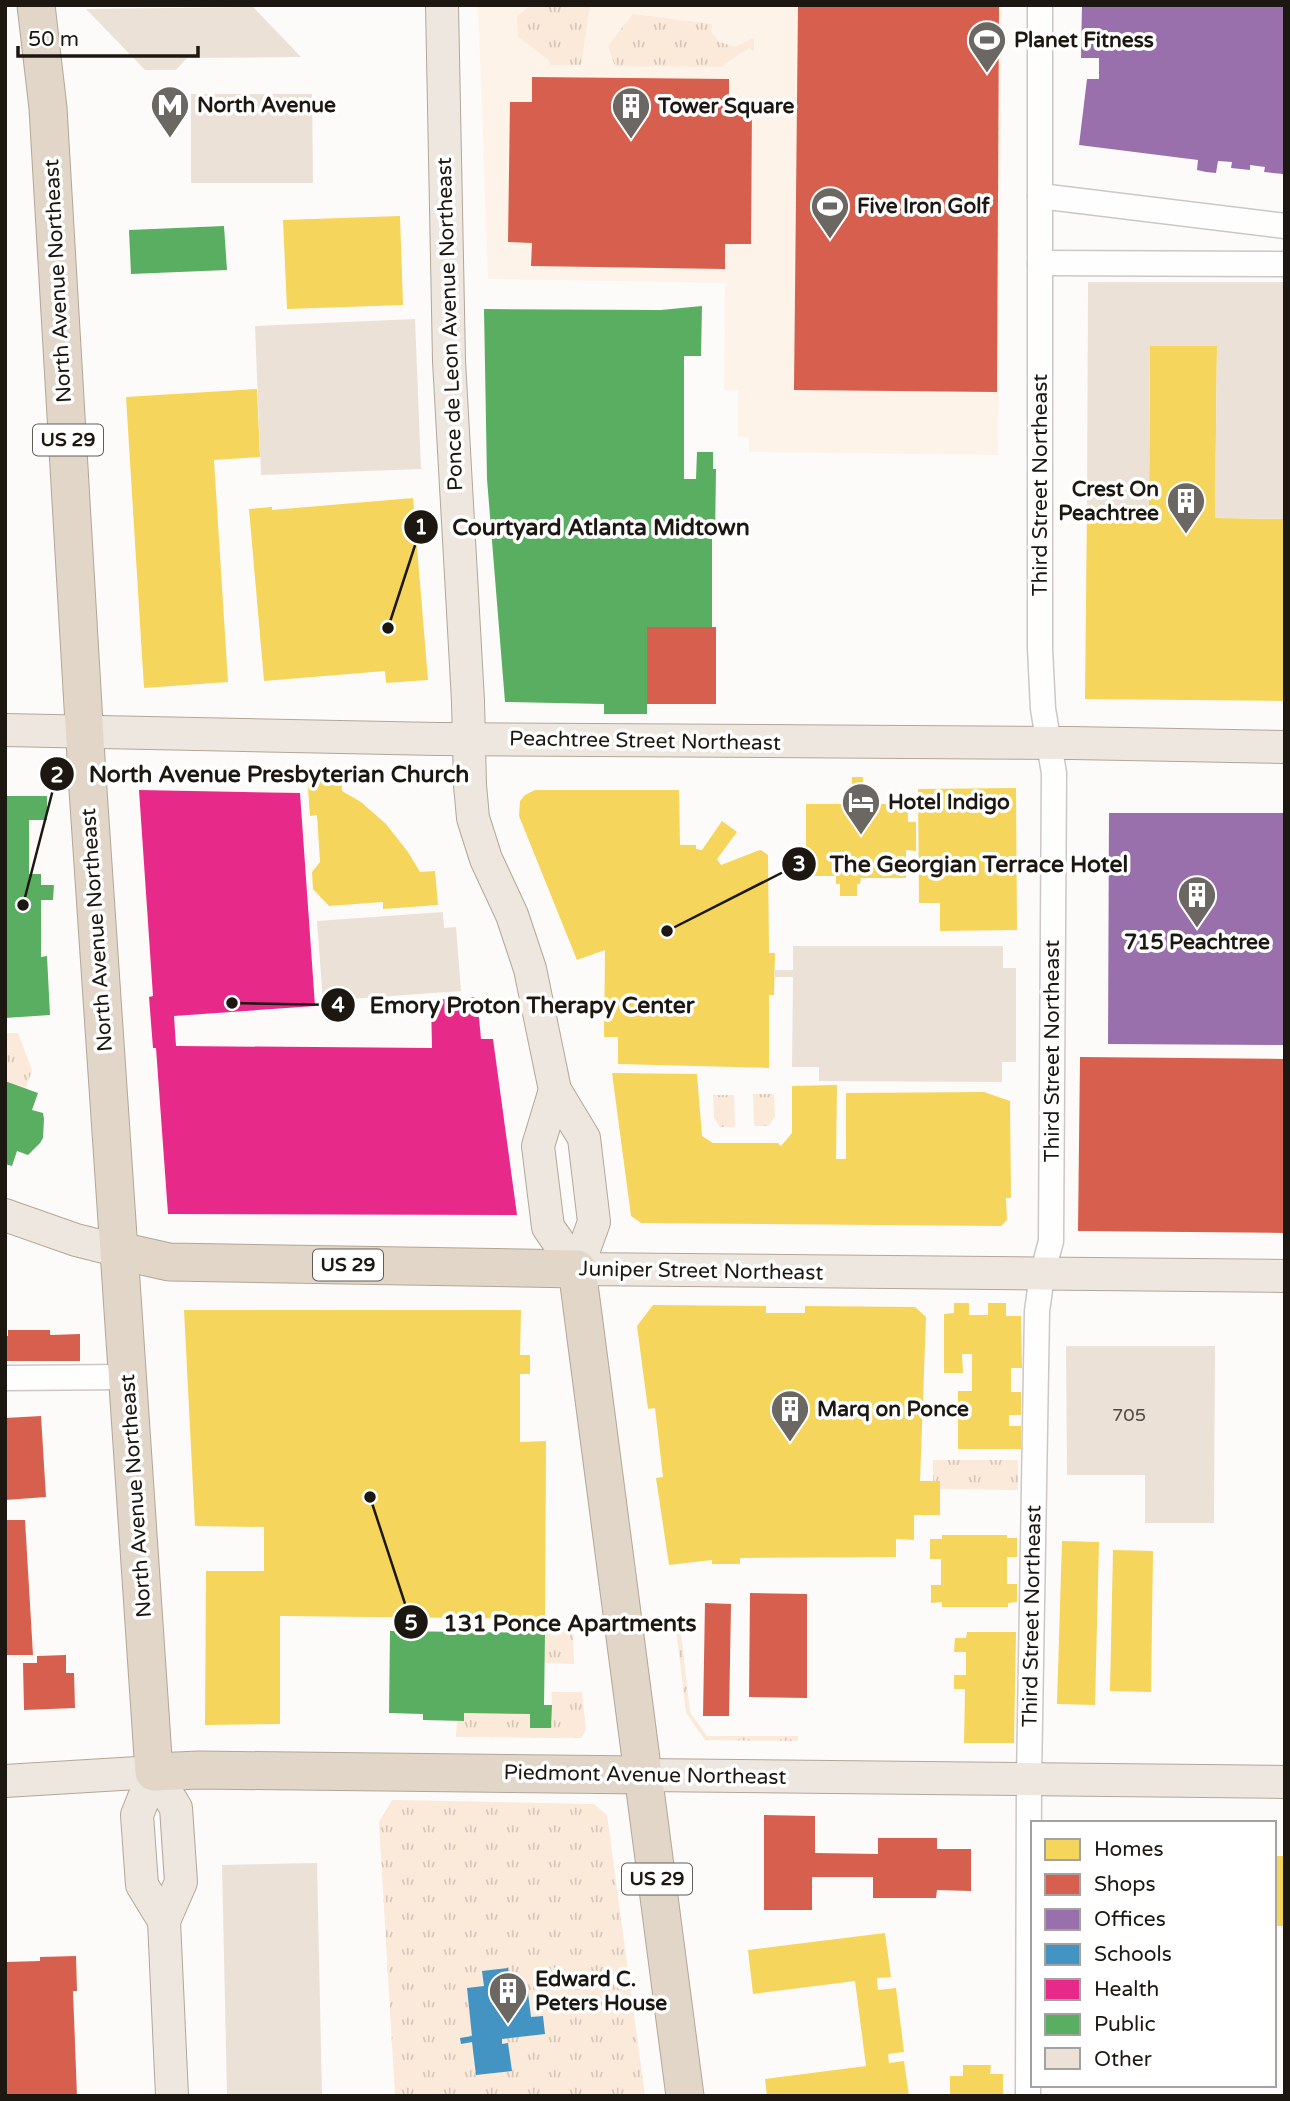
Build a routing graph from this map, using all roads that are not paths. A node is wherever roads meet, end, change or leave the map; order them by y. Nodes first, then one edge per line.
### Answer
1 (36, 5) edge
2 (442, 5) edge
3 (1040, 5) edge
4 (1040, 196) junction
5 (1285, 226) edge
6 (1040, 263) junction
7 (1285, 264) edge
8 (5, 730) edge
9 (85, 731) junction
10 (469, 740) junction
11 (1048, 743) junction
12 (1285, 747) edge
13 (555, 1090) junction
14 (5, 1215) edge
15 (120, 1251) junction
16 (577, 1269) junction
17 (1042, 1275) junction
18 (1285, 1276) edge
19 (128, 1377) junction
20 (5, 1378) edge
21 (154, 1772) junction
22 (643, 1775) junction
23 (1029, 1779) junction
24 (5, 1781) edge
25 (1285, 1782) edge
26 (172, 2096) edge
27 (685, 2096) edge
28 (1028, 2096) edge

1 - 9 highway, North Avenue Northeast / US 29
2 - 10 main road, Ponce de Leon Avenue Northeast
3 - 4 street, Third Street Northeast
4 - 5 street
4 - 6 street, Third Street Northeast
6 - 7 street
6 - 11 street, Third Street Northeast
8 - 9 main road, Peachtree Street Northeast
9 - 10 main road, Peachtree Street Northeast
9 - 15 highway, North Avenue Northeast / US 29
10 - 11 main road, Peachtree Street Northeast
10 - 13 main road, Ponce de Leon Avenue Northeast
11 - 12 main road, Peachtree Street Northeast
11 - 17 street, Third Street Northeast
13 - 16 main road, Ponce de Leon Avenue Northeast
13 - 16 main road, Ponce de Leon Avenue Northeast
14 - 15 main road
15 - 16 highway, Juniper Street Northeast / US 29
15 - 19 highway, North Avenue Northeast / US 29
16 - 17 main road, Juniper Street Northeast
16 - 22 highway, Ponce de Leon Avenue Northeast / US 29
17 - 18 main road, Juniper Street Northeast
17 - 23 street, Third Street Northeast
19 - 20 street
19 - 21 highway, North Avenue Northeast / US 29
21 - 22 highway, Piedmont Avenue Northeast
21 - 24 main road, Piedmont Avenue Northeast
21 - 26 main road, North Avenue Northeast
22 - 23 main road, Piedmont Avenue Northeast
22 - 27 highway, Ponce de Leon Avenue Northeast / US 29
23 - 25 main road, Piedmont Avenue Northeast
23 - 28 street, Third Street Northeast

